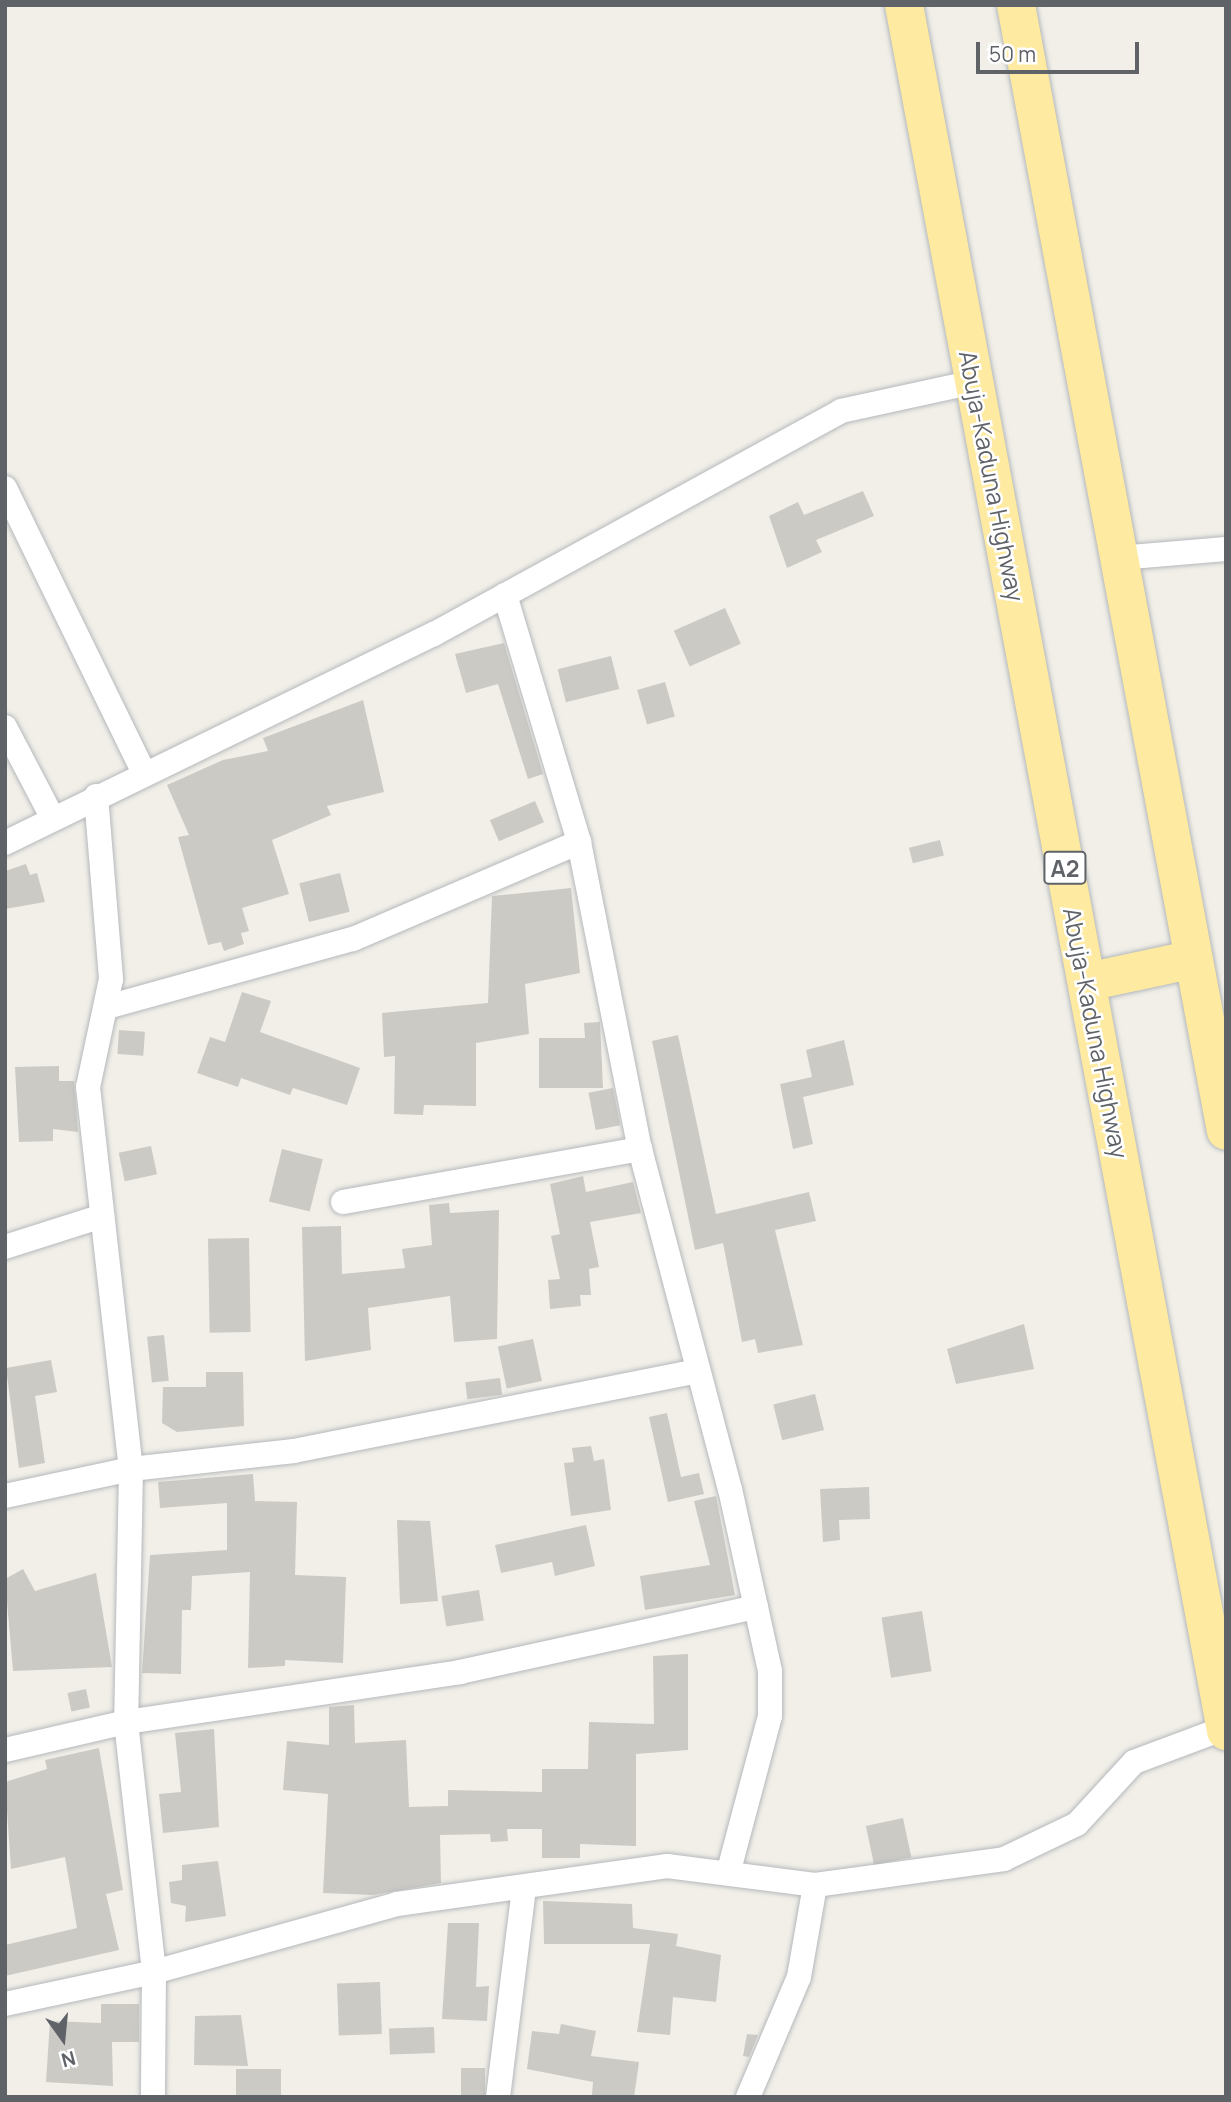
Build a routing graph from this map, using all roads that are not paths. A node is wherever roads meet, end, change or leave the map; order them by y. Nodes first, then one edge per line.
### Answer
1 (904, 5) edge
2 (1016, 5) edge
3 (974, 382) junction
4 (5, 488) edge
5 (1226, 549) edge
6 (1119, 558) junction
7 (505, 594) junction
8 (5, 727) edge
9 (143, 771) junction
10 (96, 796) junction
11 (53, 819) junction
12 (579, 842) junction
13 (5, 843) edge
14 (1194, 959) junction
15 (1087, 982) junction
16 (107, 1007) junction
17 (1226, 1131) edge
18 (640, 1149) junction
19 (343, 1202) dead end
20 (102, 1216) junction
21 (5, 1247) edge
22 (698, 1371) junction
23 (131, 1469) junction
24 (5, 1496) edge
25 (756, 1607) junction
26 (126, 1722) junction
27 (1225, 1729) edge
28 (5, 1751) edge
29 (728, 1874) junction
30 (815, 1885) junction
31 (524, 1888) junction
32 (154, 1972) junction
33 (5, 2004) edge
34 (153, 2097) edge
35 (498, 2097) edge
36 (748, 2097) edge

1 - 3 highway, Abuja-Kaduna Highway / A2
2 - 6 highway
3 - 7 street
3 - 15 highway, Abuja-Kaduna Highway / A2
4 - 9 street
5 - 6 street
6 - 14 highway
7 - 9 street
7 - 12 street
8 - 11 street
9 - 10 street
10 - 11 street
10 - 16 street
11 - 13 street
12 - 16 street
12 - 18 street
14 - 15 highway
14 - 17 highway
15 - 27 highway, Abuja-Kaduna Highway / A2
16 - 20 street
18 - 19 street
18 - 22 street
20 - 21 street
20 - 23 street
22 - 23 street
22 - 25 street
23 - 24 street
23 - 26 street
25 - 26 street
25 - 29 street
26 - 28 street
26 - 32 street
27 - 30 street
29 - 30 street
29 - 31 street
30 - 36 street
31 - 32 street
31 - 35 street
32 - 33 street
32 - 34 street

